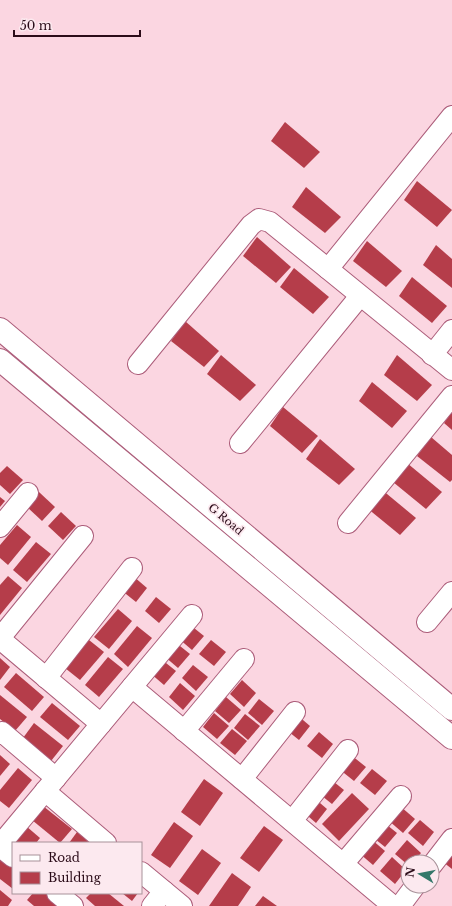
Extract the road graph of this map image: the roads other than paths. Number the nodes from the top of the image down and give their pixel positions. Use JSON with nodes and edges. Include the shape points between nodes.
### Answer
{"nodes":[{"id":1,"x":452,"y":116,"type":"edge"},
{"id":2,"x":328,"y":269,"type":"junction"},
{"id":3,"x":360,"y":296,"type":"junction"},
{"id":4,"x":0,"y":329,"type":"edge"},
{"id":5,"x":452,"y":330,"type":"edge"},
{"id":6,"x":432,"y":354,"type":"junction"},
{"id":7,"x":0,"y":360,"type":"edge"},
{"id":8,"x":138,"y":364,"type":"dead end"},
{"id":9,"x":452,"y":370,"type":"edge"},
{"id":10,"x":452,"y":396,"type":"edge"},
{"id":11,"x":240,"y":443,"type":"dead end"},
{"id":12,"x":28,"y":493,"type":"dead end"},
{"id":13,"x":348,"y":523,"type":"dead end"},
{"id":14,"x":0,"y":527,"type":"edge"},
{"id":15,"x":83,"y":536,"type":"dead end"},
{"id":16,"x":132,"y":568,"type":"dead end"},
{"id":17,"x":452,"y":592,"type":"edge"},
{"id":18,"x":192,"y":615,"type":"dead end"},
{"id":19,"x":427,"y":622,"type":"dead end"},
{"id":20,"x":0,"y":638,"type":"edge"},
{"id":21,"x":244,"y":659,"type":"dead end"},
{"id":22,"x":46,"y":678,"type":"junction"},
{"id":23,"x":132,"y":687,"type":"junction"},
{"id":24,"x":452,"y":709,"type":"edge"},
{"id":25,"x":295,"y":712,"type":"dead end"},
{"id":26,"x":101,"y":724,"type":"junction"},
{"id":27,"x":184,"y":731,"type":"junction"},
{"id":28,"x":1,"y":732,"type":"edge"},
{"id":29,"x":452,"y":738,"type":"edge"},
{"id":30,"x":348,"y":750,"type":"dead end"},
{"id":31,"x":242,"y":779,"type":"junction"},
{"id":32,"x":50,"y":784,"type":"junction"},
{"id":33,"x":401,"y":796,"type":"dead end"},
{"id":34,"x":292,"y":821,"type":"junction"},
{"id":35,"x":452,"y":839,"type":"edge"},
{"id":36,"x":105,"y":842,"type":"edge"},
{"id":37,"x":0,"y":846,"type":"edge"},
{"id":38,"x":440,"y":855,"type":"edge"},
{"id":39,"x":12,"y":856,"type":"edge"},
{"id":40,"x":343,"y":864,"type":"junction"},
{"id":41,"x":142,"y":874,"type":"edge"},
{"id":42,"x":58,"y":894,"type":"edge"},
{"id":43,"x":409,"y":894,"type":"edge"},
{"id":44,"x":158,"y":899,"type":"edge"},
{"id":45,"x":73,"y":906,"type":"edge"},
{"id":46,"x":182,"y":906,"type":"edge"},
{"id":47,"x":393,"y":906,"type":"edge"},
{"id":48,"x":400,"y":906,"type":"edge"}],
"edges":[{"from":1,"to":2,"type":"street"},
{"from":2,"to":3,"type":"street"},
{"from":2,"to":8,"type":"street","via":[[270,222],[259,219],[251,225]]},
{"from":3,"to":6,"type":"street"},
{"from":3,"to":11,"type":"street"},
{"from":4,"to":24,"type":"street","name":"G Road"},
{"from":5,"to":6,"type":"street"},
{"from":6,"to":9,"type":"street"},
{"from":7,"to":29,"type":"street","name":"G Road"},
{"from":10,"to":13,"type":"street"},
{"from":12,"to":14,"type":"street"},
{"from":15,"to":20,"type":"street"},
{"from":16,"to":22,"type":"street"},
{"from":17,"to":19,"type":"street"},
{"from":18,"to":23,"type":"street"},
{"from":20,"to":22,"type":"street"},
{"from":21,"to":27,"type":"street"},
{"from":22,"to":26,"type":"street"},
{"from":23,"to":26,"type":"street"},
{"from":23,"to":27,"type":"street"},
{"from":25,"to":31,"type":"street"},
{"from":26,"to":32,"type":"street"},
{"from":27,"to":31,"type":"street"},
{"from":28,"to":32,"type":"street"},
{"from":30,"to":34,"type":"street"},
{"from":31,"to":34,"type":"street"},
{"from":32,"to":36,"type":"street"},
{"from":32,"to":37,"type":"street"},
{"from":33,"to":40,"type":"street"},
{"from":34,"to":40,"type":"street"},
{"from":35,"to":38,"type":"street"},
{"from":37,"to":39,"type":"street"},
{"from":40,"to":47,"type":"street"},
{"from":41,"to":44,"type":"street"},
{"from":42,"to":45,"type":"street"},
{"from":43,"to":48,"type":"street"},
{"from":44,"to":46,"type":"street"}]}
